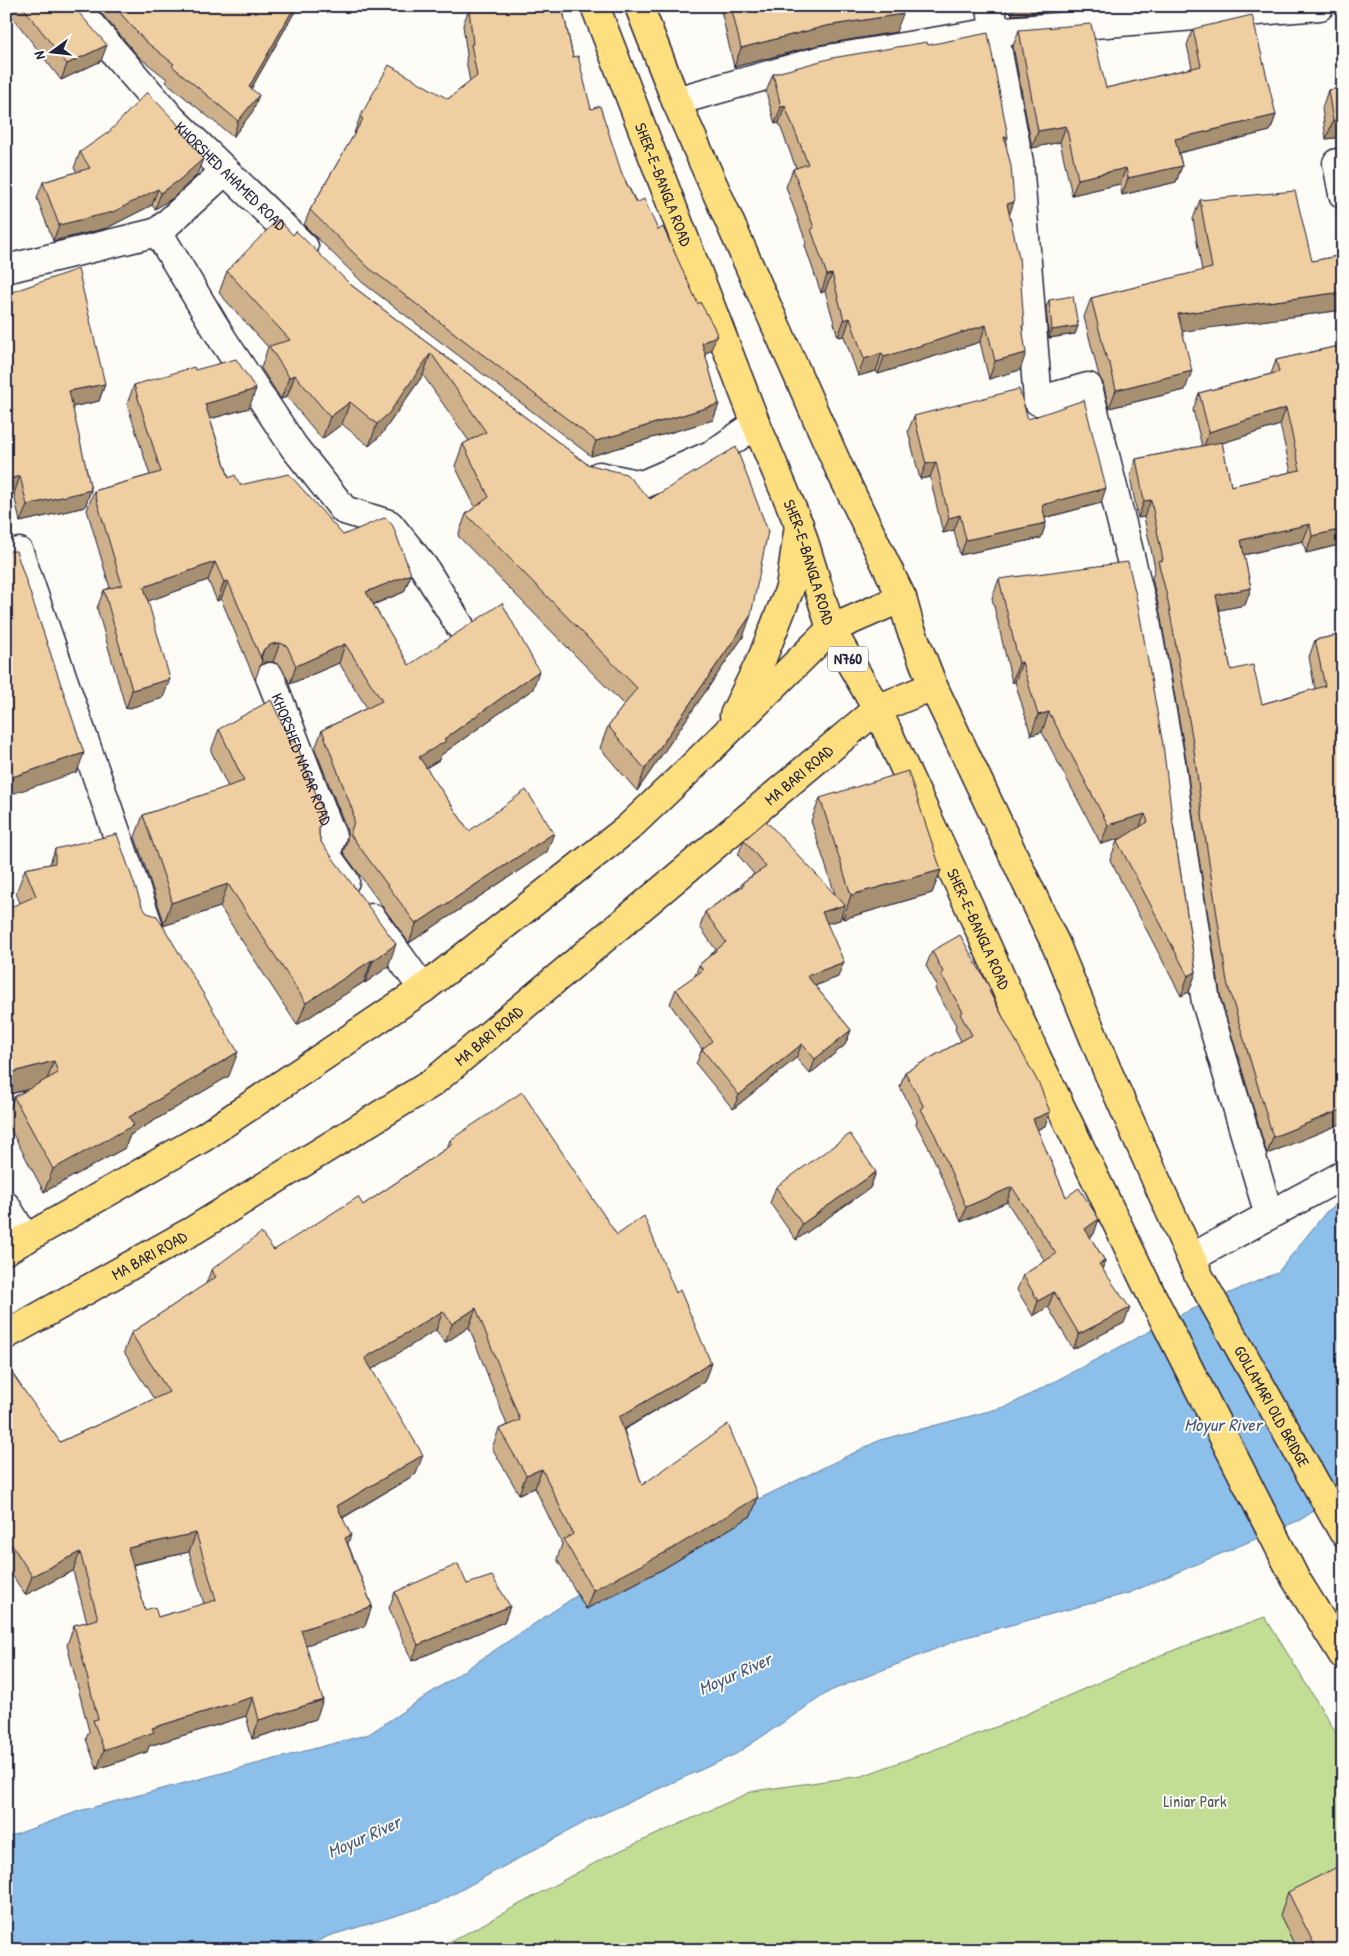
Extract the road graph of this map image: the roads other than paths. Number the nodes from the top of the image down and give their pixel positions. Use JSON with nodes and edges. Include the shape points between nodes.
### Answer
{"nodes":[{"id":1,"x":74,"y":6,"type":"edge"},
{"id":2,"x":595,"y":6,"type":"edge"},
{"id":3,"x":639,"y":6,"type":"edge"},
{"id":4,"x":1320,"y":6,"type":"edge"},
{"id":5,"x":993,"y":19,"type":"edge"},
{"id":6,"x":676,"y":101,"type":"junction"},
{"id":7,"x":1343,"y":162,"type":"edge"},
{"id":8,"x":225,"y":171,"type":"junction"},
{"id":9,"x":1343,"y":194,"type":"edge"},
{"id":10,"x":158,"y":232,"type":"junction"},
{"id":11,"x":324,"y":267,"type":"edge"},
{"id":12,"x":6,"y":270,"type":"edge"},
{"id":13,"x":756,"y":424,"type":"junction"},
{"id":14,"x":580,"y":468,"type":"edge"},
{"id":15,"x":799,"y":525,"type":"junction"},
{"id":16,"x":6,"y":555,"type":"edge"},
{"id":17,"x":902,"y":598,"type":"junction"},
{"id":18,"x":460,"y":626,"type":"dead end"},
{"id":19,"x":831,"y":629,"type":"junction"},
{"id":20,"x":270,"y":677,"type":"dead end"},
{"id":21,"x":933,"y":686,"type":"junction"},
{"id":22,"x":877,"y":709,"type":"junction"},
{"id":23,"x":723,"y":736,"type":"junction"},
{"id":24,"x":148,"y":924,"type":"edge"},
{"id":25,"x":423,"y":989,"type":"junction"},
{"id":26,"x":1343,"y":1175,"type":"edge"},
{"id":27,"x":6,"y":1206,"type":"edge"},
{"id":28,"x":1269,"y":1215,"type":"junction"},
{"id":29,"x":16,"y":1244,"type":"edge"},
{"id":30,"x":1195,"y":1268,"type":"junction"},
{"id":31,"x":6,"y":1334,"type":"edge"},
{"id":32,"x":1343,"y":1532,"type":"edge"},
{"id":33,"x":1343,"y":1655,"type":"edge"}],
"edges":[{"from":1,"to":8,"type":"street","name":"KHORSHED AHAMED ROAD","via":[[171,118]]},
{"from":2,"to":13,"type":"main road","name":"SHER-E-BANGLA ROAD","number":"N760"},
{"from":3,"to":6,"type":"main road"},
{"from":4,"to":5,"type":"street"},
{"from":5,"to":6,"type":"street","via":[[822,60]]},
{"from":5,"to":28,"type":"street","via":[[1019,162],[1038,401],[1088,387],[1145,616],[1171,762],[1206,1002]]},
{"from":6,"to":17,"type":"main road","via":[[839,468]]},
{"from":7,"to":9,"type":"street","via":[[1337,162]]},
{"from":8,"to":10,"type":"street"},
{"from":8,"to":11,"type":"street","name":"KHORSHED AHAMED ROAD"},
{"from":10,"to":12,"type":"street"},
{"from":10,"to":18,"type":"street","via":[[223,340],[294,447],[344,510],[389,524],[423,566]]},
{"from":13,"to":14,"type":"street","via":[[713,454],[642,485],[588,474]]},
{"from":13,"to":15,"type":"main road","name":"SHER-E-BANGLA ROAD","number":"N760"},
{"from":15,"to":19,"type":"main road","name":"SHER-E-BANGLA ROAD","number":"N760"},
{"from":15,"to":23,"type":"main road","via":[[790,588],[763,656]]},
{"from":16,"to":24,"type":"street","via":[[19,552]]},
{"from":17,"to":19,"type":"main road"},
{"from":17,"to":21,"type":"main road"},
{"from":19,"to":22,"type":"main road","name":"SHER-E-BANGLA ROAD","number":"N760"},
{"from":19,"to":23,"type":"main road"},
{"from":20,"to":25,"type":"street","name":"KHORSHED NAGAR ROAD","via":[[332,836],[326,855]]},
{"from":21,"to":22,"type":"main road","name":"MA BARI ROAD"},
{"from":21,"to":30,"type":"main road","via":[[1056,945],[1107,1070]]},
{"from":22,"to":31,"type":"main road","name":"MA BARI ROAD","via":[[432,1083],[194,1230]]},
{"from":22,"to":33,"type":"main road","name":"SHER-E-BANGLA ROAD","number":"N760","via":[[1037,1058],[1150,1292],[1295,1578]]},
{"from":23,"to":25,"type":"main road","via":[[628,828]]},
{"from":25,"to":29,"type":"main road","via":[[204,1136]]},
{"from":26,"to":28,"type":"street"},
{"from":27,"to":29,"type":"street"},
{"from":28,"to":30,"type":"street"},
{"from":30,"to":32,"type":"main road","name":"GOLLAMARI OLD BRIDGE"}]}
